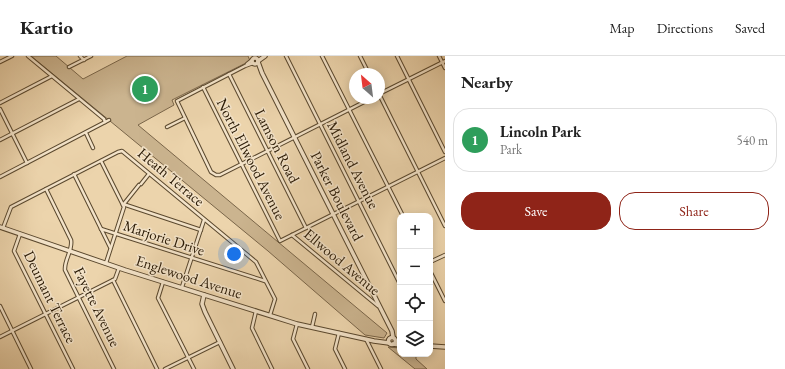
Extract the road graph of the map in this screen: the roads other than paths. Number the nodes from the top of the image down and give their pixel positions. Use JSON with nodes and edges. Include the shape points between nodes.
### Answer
{"nodes":[{"id":1,"x":12,"y":56,"type":"edge"},
{"id":2,"x":28,"y":56,"type":"edge"},
{"id":3,"x":80,"y":56,"type":"edge"},
{"id":4,"x":91,"y":56,"type":"edge"},
{"id":5,"x":264,"y":56,"type":"edge"},
{"id":6,"x":286,"y":56,"type":"edge"},
{"id":7,"x":322,"y":56,"type":"edge"},
{"id":8,"x":360,"y":56,"type":"edge"},
{"id":9,"x":397,"y":56,"type":"edge"},
{"id":10,"x":439,"y":56,"type":"edge"},
{"id":11,"x":84,"y":60,"type":"junction"},
{"id":12,"x":255,"y":60,"type":"edge"},
{"id":13,"x":0,"y":62,"type":"edge"},
{"id":14,"x":444,"y":62,"type":"edge"},
{"id":15,"x":70,"y":67,"type":"dead end"},
{"id":16,"x":366,"y":68,"type":"edge"},
{"id":17,"x":445,"y":68,"type":"edge"},
{"id":18,"x":229,"y":74,"type":"junction"},
{"id":19,"x":52,"y":76,"type":"junction"},
{"id":20,"x":409,"y":80,"type":"junction"},
{"id":21,"x":203,"y":87,"type":"junction"},
{"id":22,"x":385,"y":91,"type":"edge"},
{"id":23,"x":79,"y":99,"type":"junction"},
{"id":24,"x":0,"y":103,"type":"edge"},
{"id":25,"x":359,"y":104,"type":"edge"},
{"id":26,"x":384,"y":104,"type":"edge"},
{"id":27,"x":0,"y":109,"type":"edge"},
{"id":28,"x":349,"y":109,"type":"junction"},
{"id":29,"x":185,"y":118,"type":"junction"},
{"id":30,"x":109,"y":120,"type":"dead end"},
{"id":31,"x":105,"y":122,"type":"junction"},
{"id":32,"x":320,"y":124,"type":"junction"},
{"id":33,"x":167,"y":127,"type":"dead end"},
{"id":34,"x":86,"y":133,"type":"junction"},
{"id":35,"x":12,"y":134,"type":"junction"},
{"id":36,"x":294,"y":137,"type":"junction"},
{"id":37,"x":0,"y":140,"type":"edge"},
{"id":38,"x":93,"y":148,"type":"dead end"},
{"id":39,"x":267,"y":151,"type":"junction"},
{"id":40,"x":445,"y":152,"type":"edge"},
{"id":41,"x":445,"y":158,"type":"edge"},
{"id":42,"x":101,"y":161,"type":"junction"},
{"id":43,"x":27,"y":163,"type":"junction"},
{"id":44,"x":241,"y":164,"type":"junction"},
{"id":45,"x":418,"y":172,"type":"junction"},
{"id":46,"x":74,"y":174,"type":"junction"},
{"id":47,"x":149,"y":174,"type":"junction"},
{"id":48,"x":0,"y":177,"type":"edge"},
{"id":49,"x":388,"y":187,"type":"junction"},
{"id":50,"x":46,"y":189,"type":"junction"},
{"id":51,"x":358,"y":201,"type":"junction"},
{"id":52,"x":123,"y":204,"type":"junction"},
{"id":53,"x":401,"y":213,"type":"edge"},
{"id":54,"x":332,"y":214,"type":"junction"},
{"id":55,"x":204,"y":220,"type":"junction"},
{"id":56,"x":445,"y":226,"type":"edge"},
{"id":57,"x":2,"y":227,"type":"edge"},
{"id":58,"x":306,"y":228,"type":"junction"},
{"id":59,"x":101,"y":229,"type":"junction"},
{"id":60,"x":201,"y":230,"type":"junction"},
{"id":61,"x":115,"y":233,"type":"junction"},
{"id":62,"x":20,"y":234,"type":"junction"},
{"id":63,"x":292,"y":235,"type":"junction"},
{"id":64,"x":111,"y":248,"type":"junction"},
{"id":65,"x":70,"y":251,"type":"junction"},
{"id":66,"x":445,"y":255,"type":"edge"},
{"id":67,"x":191,"y":258,"type":"junction"},
{"id":68,"x":433,"y":261,"type":"edge"},
{"id":69,"x":106,"y":263,"type":"junction"},
{"id":70,"x":119,"y":267,"type":"junction"},
{"id":71,"x":397,"y":274,"type":"edge"},
{"id":72,"x":433,"y":277,"type":"edge"},
{"id":73,"x":113,"y":280,"type":"junction"},
{"id":74,"x":266,"y":281,"type":"junction"},
{"id":75,"x":163,"y":282,"type":"junction"},
{"id":76,"x":182,"y":287,"type":"junction"},
{"id":77,"x":204,"y":295,"type":"junction"},
{"id":78,"x":79,"y":298,"type":"junction"},
{"id":79,"x":445,"y":301,"type":"edge"},
{"id":80,"x":0,"y":306,"type":"edge"},
{"id":81,"x":378,"y":306,"type":"junction"},
{"id":82,"x":256,"y":311,"type":"junction"},
{"id":83,"x":46,"y":314,"type":"junction"},
{"id":84,"x":315,"y":314,"type":"dead end"},
{"id":85,"x":270,"y":315,"type":"junction"},
{"id":86,"x":297,"y":324,"type":"junction"},
{"id":87,"x":312,"y":327,"type":"junction"},
{"id":88,"x":12,"y":331,"type":"junction"},
{"id":89,"x":339,"y":333,"type":"junction"},
{"id":90,"x":0,"y":337,"type":"edge"},
{"id":91,"x":366,"y":338,"type":"junction"},
{"id":92,"x":391,"y":340,"type":"junction"},
{"id":93,"x":220,"y":342,"type":"junction"},
{"id":94,"x":397,"y":343,"type":"edge"},
{"id":95,"x":433,"y":345,"type":"edge"},
{"id":96,"x":445,"y":347,"type":"edge"},
{"id":97,"x":188,"y":357,"type":"junction"},
{"id":98,"x":31,"y":369,"type":"edge"},
{"id":99,"x":73,"y":369,"type":"edge"},
{"id":100,"x":114,"y":369,"type":"edge"},
{"id":101,"x":157,"y":369,"type":"edge"},
{"id":102,"x":165,"y":369,"type":"edge"},
{"id":103,"x":194,"y":369,"type":"edge"},
{"id":104,"x":233,"y":369,"type":"edge"},
{"id":105,"x":272,"y":369,"type":"edge"},
{"id":106,"x":308,"y":369,"type":"edge"},
{"id":107,"x":345,"y":369,"type":"edge"},
{"id":108,"x":381,"y":369,"type":"edge"}],
"edges":[{"from":1,"to":13,"type":"street"},
{"from":2,"to":19,"type":"street"},
{"from":3,"to":11,"type":"street"},
{"from":4,"to":11,"type":"street"},
{"from":5,"to":12,"type":"street"},
{"from":6,"to":32,"type":"street","name":"Midland Avenue"},
{"from":7,"to":28,"type":"street"},
{"from":8,"to":16,"type":"street"},
{"from":9,"to":20,"type":"street"},
{"from":10,"to":14,"type":"street"},
{"from":11,"to":15,"type":"street"},
{"from":12,"to":18,"type":"street"},
{"from":12,"to":36,"type":"street","name":"Parker Boulevard"},
{"from":14,"to":17,"type":"street"},
{"from":14,"to":20,"type":"street"},
{"from":18,"to":21,"type":"street"},
{"from":18,"to":39,"type":"street","name":"Lamson Road"},
{"from":19,"to":23,"type":"street"},
{"from":19,"to":24,"type":"street"},
{"from":20,"to":22,"type":"street"},
{"from":20,"to":40,"type":"street"},
{"from":21,"to":29,"type":"street","via":[[178,100],[177,104]]},
{"from":21,"to":44,"type":"street","name":"North Ellwood Avenue"},
{"from":23,"to":31,"type":"street"},
{"from":23,"to":35,"type":"street"},
{"from":25,"to":28,"type":"street"},
{"from":26,"to":45,"type":"street"},
{"from":27,"to":35,"type":"street"},
{"from":28,"to":32,"type":"street"},
{"from":28,"to":49,"type":"street"},
{"from":29,"to":33,"type":"street"},
{"from":29,"to":44,"type":"street","via":[[214,174],[220,175]]},
{"from":30,"to":31,"type":"street"},
{"from":31,"to":34,"type":"street"},
{"from":32,"to":36,"type":"street"},
{"from":32,"to":51,"type":"street","name":"Midland Avenue"},
{"from":34,"to":38,"type":"street"},
{"from":34,"to":43,"type":"street"},
{"from":35,"to":37,"type":"street"},
{"from":35,"to":43,"type":"street"},
{"from":36,"to":39,"type":"street"},
{"from":36,"to":54,"type":"street","name":"Parker Boulevard"},
{"from":39,"to":44,"type":"street"},
{"from":39,"to":58,"type":"street","name":"Lamson Road"},
{"from":41,"to":45,"type":"street"},
{"from":42,"to":46,"type":"street","name":"Heath Terrace"},
{"from":42,"to":47,"type":"street","name":"Heath Terrace","via":[[122,151]]},
{"from":42,"to":52,"type":"street"},
{"from":43,"to":48,"type":"street"},
{"from":44,"to":63,"type":"street","name":"North Ellwood Avenue","via":[[280,241]]},
{"from":45,"to":49,"type":"street"},
{"from":45,"to":56,"type":"street"},
{"from":46,"to":50,"type":"street","name":"Heath Terrace"},
{"from":46,"to":59,"type":"street","name":"Marjorie Drive"},
{"from":47,"to":52,"type":"street"},
{"from":47,"to":55,"type":"street","name":"Heath Terrace"},
{"from":49,"to":51,"type":"street"},
{"from":49,"to":53,"type":"street"},
{"from":50,"to":57,"type":"street","name":"Heath Terrace","via":[[10,207]]},
{"from":50,"to":65,"type":"street","name":"Fayette Avenue","via":[[71,240]]},
{"from":51,"to":54,"type":"street"},
{"from":51,"to":71,"type":"street","name":"Midland Avenue"},
{"from":52,"to":60,"type":"street"},
{"from":52,"to":61,"type":"street"},
{"from":54,"to":58,"type":"street"},
{"from":54,"to":81,"type":"street","name":"Parker Boulevard"},
{"from":55,"to":60,"type":"street"},
{"from":55,"to":74,"type":"street","name":"Heath Terrace","via":[[256,262]]},
{"from":57,"to":62,"type":"street","name":"Englewood Avenue"},
{"from":58,"to":63,"type":"street"},
{"from":59,"to":61,"type":"street","name":"Marjorie Drive"},
{"from":59,"to":64,"type":"street","name":"Marjorie Drive"},
{"from":60,"to":67,"type":"street"},
{"from":61,"to":64,"type":"street"},
{"from":61,"to":67,"type":"street","name":"Marjorie Drive"},
{"from":62,"to":65,"type":"street","name":"Englewood Avenue"},
{"from":62,"to":83,"type":"street","name":"Deumant Terrace","via":[[14,250]]},
{"from":63,"to":81,"type":"street","name":"Ellwood Avenue"},
{"from":64,"to":69,"type":"street"},
{"from":65,"to":69,"type":"street","name":"Englewood Avenue"},
{"from":65,"to":78,"type":"street","name":"Fayette Avenue","via":[[65,268]]},
{"from":66,"to":68,"type":"street"},
{"from":67,"to":74,"type":"street","name":"Marjorie Drive"},
{"from":67,"to":76,"type":"street"},
{"from":69,"to":70,"type":"street","name":"Englewood Avenue"},
{"from":70,"to":73,"type":"street"},
{"from":70,"to":75,"type":"street","name":"Englewood Avenue"},
{"from":72,"to":79,"type":"street"},
{"from":73,"to":78,"type":"street"},
{"from":73,"to":101,"type":"street"},
{"from":74,"to":85,"type":"street","name":"Heath Terrace","via":[[275,301]]},
{"from":75,"to":76,"type":"street","name":"Englewood Avenue"},
{"from":75,"to":97,"type":"street","via":[[158,298]]},
{"from":76,"to":77,"type":"street","name":"Englewood Avenue"},
{"from":77,"to":82,"type":"street","name":"Englewood Avenue"},
{"from":77,"to":93,"type":"street","via":[[203,308]]},
{"from":78,"to":83,"type":"street"},
{"from":78,"to":100,"type":"street","name":"Fayette Avenue"},
{"from":80,"to":88,"type":"street"},
{"from":81,"to":92,"type":"street","name":"Parker Boulevard","via":[[390,330]]},
{"from":82,"to":85,"type":"street","name":"Englewood Avenue"},
{"from":82,"to":105,"type":"street","via":[[252,328]]},
{"from":83,"to":88,"type":"street"},
{"from":83,"to":99,"type":"street","name":"Deumant Terrace"},
{"from":84,"to":87,"type":"street"},
{"from":85,"to":86,"type":"street","name":"Englewood Avenue"},
{"from":86,"to":87,"type":"street","name":"Englewood Avenue"},
{"from":86,"to":106,"type":"street","via":[[293,339]]},
{"from":87,"to":89,"type":"street","name":"Englewood Avenue"},
{"from":88,"to":90,"type":"street"},
{"from":88,"to":98,"type":"street"},
{"from":89,"to":91,"type":"street","name":"Englewood Avenue"},
{"from":89,"to":107,"type":"street","via":[[335,349]]},
{"from":91,"to":92,"type":"street","name":"Englewood Avenue","via":[[376,342]]},
{"from":91,"to":108,"type":"street"},
{"from":92,"to":94,"type":"street","name":"Englewood Avenue"},
{"from":93,"to":97,"type":"street"},
{"from":93,"to":104,"type":"street"},
{"from":95,"to":96,"type":"street"},
{"from":97,"to":102,"type":"street"},
{"from":97,"to":103,"type":"street"}]}
